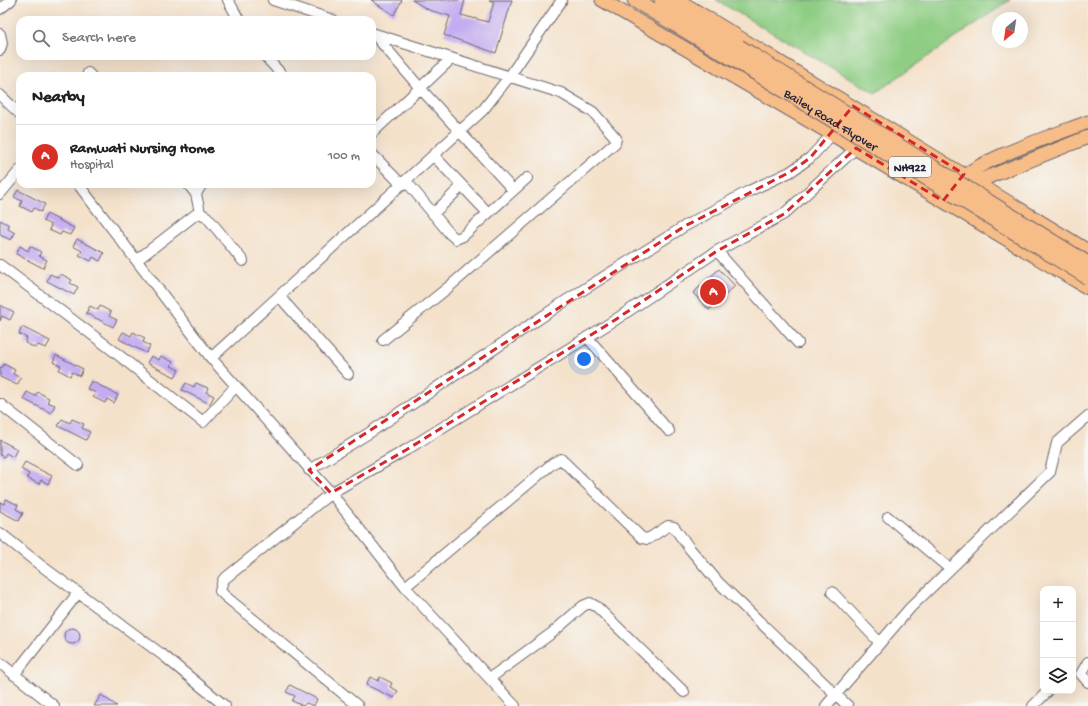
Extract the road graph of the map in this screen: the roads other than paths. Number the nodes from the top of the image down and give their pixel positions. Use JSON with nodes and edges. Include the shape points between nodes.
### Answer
{"nodes":[{"id":1,"x":11,"y":0,"type":"edge"},
{"id":2,"x":228,"y":0,"type":"edge"},
{"id":3,"x":273,"y":0,"type":"edge"},
{"id":4,"x":562,"y":0,"type":"edge"},
{"id":5,"x":602,"y":0,"type":"edge"},
{"id":6,"x":635,"y":0,"type":"edge"},
{"id":7,"x":662,"y":0,"type":"edge"},
{"id":8,"x":678,"y":0,"type":"edge"},
{"id":9,"x":0,"y":10,"type":"edge"},
{"id":10,"x":236,"y":16,"type":"edge"},
{"id":11,"x":321,"y":16,"type":"edge"},
{"id":12,"x":0,"y":34,"type":"edge"},
{"id":13,"x":376,"y":34,"type":"edge"},
{"id":14,"x":376,"y":37,"type":"edge"},
{"id":15,"x":0,"y":50,"type":"edge"},
{"id":16,"x":735,"y":52,"type":"junction"},
{"id":17,"x":451,"y":59,"type":"junction"},
{"id":18,"x":269,"y":60,"type":"edge"},
{"id":19,"x":279,"y":72,"type":"edge"},
{"id":20,"x":509,"y":77,"type":"junction"},
{"id":21,"x":420,"y":88,"type":"junction"},
{"id":22,"x":0,"y":95,"type":"edge"},
{"id":23,"x":853,"y":106,"type":"junction"},
{"id":24,"x":16,"y":110,"type":"edge"},
{"id":25,"x":1088,"y":122,"type":"edge"},
{"id":26,"x":376,"y":129,"type":"edge"},
{"id":27,"x":460,"y":133,"type":"junction"},
{"id":28,"x":833,"y":135,"type":"junction"},
{"id":29,"x":1088,"y":137,"type":"edge"},
{"id":30,"x":913,"y":143,"type":"junction"},
{"id":31,"x":856,"y":148,"type":"junction"},
{"id":32,"x":434,"y":156,"type":"junction"},
{"id":33,"x":376,"y":158,"type":"edge"},
{"id":34,"x":896,"y":172,"type":"junction"},
{"id":35,"x":964,"y":174,"type":"junction"},
{"id":36,"x":16,"y":175,"type":"edge"},
{"id":37,"x":527,"y":178,"type":"dead end"},
{"id":38,"x":976,"y":182,"type":"junction"},
{"id":39,"x":404,"y":183,"type":"junction"},
{"id":40,"x":462,"y":186,"type":"junction"},
{"id":41,"x":81,"y":188,"type":"edge"},
{"id":42,"x":191,"y":188,"type":"edge"},
{"id":43,"x":200,"y":188,"type":"edge"},
{"id":44,"x":513,"y":190,"type":"junction"},
{"id":45,"x":0,"y":194,"type":"edge"},
{"id":46,"x":196,"y":194,"type":"junction"},
{"id":47,"x":943,"y":201,"type":"junction"},
{"id":48,"x":956,"y":208,"type":"junction"},
{"id":49,"x":200,"y":213,"type":"junction"},
{"id":50,"x":488,"y":213,"type":"junction"},
{"id":51,"x":433,"y":214,"type":"junction"},
{"id":52,"x":1034,"y":217,"type":"junction"},
{"id":53,"x":1014,"y":243,"type":"junction"},
{"id":54,"x":717,"y":251,"type":"junction"},
{"id":55,"x":1088,"y":251,"type":"edge"},
{"id":56,"x":137,"y":260,"type":"junction"},
{"id":57,"x":243,"y":261,"type":"dead end"},
{"id":58,"x":1088,"y":264,"type":"edge"},
{"id":59,"x":0,"y":265,"type":"edge"},
{"id":60,"x":1088,"y":277,"type":"edge"},
{"id":61,"x":1088,"y":288,"type":"edge"},
{"id":62,"x":279,"y":296,"type":"junction"},
{"id":63,"x":587,"y":337,"type":"junction"},
{"id":64,"x":383,"y":340,"type":"dead end"},
{"id":65,"x":798,"y":343,"type":"dead end"},
{"id":66,"x":212,"y":358,"type":"junction"},
{"id":67,"x":348,"y":374,"type":"dead end"},
{"id":68,"x":236,"y":386,"type":"junction"},
{"id":69,"x":0,"y":404,"type":"edge"},
{"id":70,"x":1088,"y":416,"type":"edge"},
{"id":71,"x":669,"y":431,"type":"dead end"},
{"id":72,"x":78,"y":465,"type":"dead end"},
{"id":73,"x":309,"y":470,"type":"junction"},
{"id":74,"x":331,"y":494,"type":"junction"},
{"id":75,"x":888,"y":517,"type":"dead end"},
{"id":76,"x":0,"y":533,"type":"edge"},
{"id":77,"x":950,"y":569,"type":"junction"},
{"id":78,"x":406,"y":587,"type":"junction"},
{"id":79,"x":832,"y":592,"type":"dead end"},
{"id":80,"x":78,"y":593,"type":"junction"},
{"id":81,"x":880,"y":643,"type":"junction"},
{"id":82,"x":1088,"y":662,"type":"edge"},
{"id":83,"x":0,"y":664,"type":"edge"},
{"id":84,"x":1077,"y":671,"type":"edge"},
{"id":85,"x":14,"y":675,"type":"junction"},
{"id":86,"x":490,"y":678,"type":"junction"},
{"id":87,"x":1088,"y":682,"type":"edge"},
{"id":88,"x":684,"y":692,"type":"dead end"},
{"id":89,"x":1045,"y":694,"type":"edge"},
{"id":90,"x":835,"y":695,"type":"junction"},
{"id":91,"x":54,"y":706,"type":"edge"},
{"id":92,"x":225,"y":706,"type":"edge"},
{"id":93,"x":358,"y":706,"type":"edge"},
{"id":94,"x":515,"y":706,"type":"edge"},
{"id":95,"x":826,"y":706,"type":"edge"},
{"id":96,"x":848,"y":706,"type":"edge"},
{"id":97,"x":1033,"y":706,"type":"edge"}],
"edges":[{"from":1,"to":9,"type":"street"},
{"from":2,"to":10,"type":"street"},
{"from":3,"to":11,"type":"street"},
{"from":4,"to":20,"type":"street"},
{"from":5,"to":28,"type":"main road"},
{"from":6,"to":16,"type":"highway","name":"Bailey Road Flyover","number":"NH922"},
{"from":7,"to":16,"type":"highway","name":"Bailey Road Flyover","number":"NH922"},
{"from":8,"to":23,"type":"main road"},
{"from":12,"to":15,"type":"street"},
{"from":13,"to":17,"type":"street"},
{"from":14,"to":21,"type":"street"},
{"from":16,"to":58,"type":"highway","name":"Bailey Road Flyover","number":"NH922","bridge":true},
{"from":16,"to":60,"type":"highway","name":"Bailey Road Flyover","number":"NH922","bridge":true},
{"from":17,"to":20,"type":"street"},
{"from":17,"to":21,"type":"street"},
{"from":18,"to":19,"type":"street"},
{"from":20,"to":27,"type":"street","via":[[483,110]]},
{"from":20,"to":64,"type":"street","via":[[561,93],[577,102],[593,112],[616,138],[615,143],[450,286]]},
{"from":21,"to":26,"type":"street"},
{"from":21,"to":27,"type":"street"},
{"from":22,"to":24,"type":"street"},
{"from":23,"to":28,"type":"street"},
{"from":23,"to":30,"type":"main road"},
{"from":25,"to":35,"type":"main road","via":[[987,162]]},
{"from":27,"to":32,"type":"street"},
{"from":27,"to":44,"type":"street"},
{"from":28,"to":31,"type":"main road"},
{"from":28,"to":73,"type":"street","via":[[810,158],[790,172],[685,226],[561,304],[369,433]]},
{"from":29,"to":38,"type":"main road"},
{"from":30,"to":34,"type":"main road"},
{"from":30,"to":35,"type":"main road"},
{"from":31,"to":34,"type":"main road"},
{"from":31,"to":54,"type":"street","via":[[784,214]]},
{"from":32,"to":39,"type":"street"},
{"from":32,"to":40,"type":"street"},
{"from":33,"to":39,"type":"street"},
{"from":34,"to":47,"type":"main road"},
{"from":35,"to":38,"type":"main road"},
{"from":35,"to":47,"type":"main road"},
{"from":36,"to":45,"type":"street"},
{"from":37,"to":44,"type":"street"},
{"from":38,"to":48,"type":"main road"},
{"from":38,"to":52,"type":"main road"},
{"from":39,"to":51,"type":"street"},
{"from":39,"to":62,"type":"street"},
{"from":40,"to":50,"type":"street"},
{"from":40,"to":51,"type":"street"},
{"from":41,"to":56,"type":"street"},
{"from":42,"to":46,"type":"street"},
{"from":43,"to":46,"type":"street"},
{"from":44,"to":50,"type":"street"},
{"from":46,"to":49,"type":"street"},
{"from":47,"to":48,"type":"main road"},
{"from":48,"to":53,"type":"main road"},
{"from":49,"to":56,"type":"street"},
{"from":49,"to":57,"type":"street","via":[[207,217]]},
{"from":50,"to":51,"type":"street","via":[[463,236],[456,239]]},
{"from":52,"to":53,"type":"main road"},
{"from":52,"to":55,"type":"main road"},
{"from":53,"to":61,"type":"main road"},
{"from":54,"to":63,"type":"street"},
{"from":54,"to":65,"type":"street"},
{"from":56,"to":66,"type":"street"},
{"from":59,"to":68,"type":"street","via":[[111,348],[203,422]]},
{"from":62,"to":66,"type":"street"},
{"from":62,"to":67,"type":"street"},
{"from":63,"to":71,"type":"street"},
{"from":63,"to":74,"type":"street"},
{"from":66,"to":68,"type":"street"},
{"from":68,"to":73,"type":"street"},
{"from":69,"to":72,"type":"street"},
{"from":70,"to":77,"type":"street","via":[[1057,443],[1050,472]]},
{"from":73,"to":74,"type":"street"},
{"from":74,"to":78,"type":"street"},
{"from":74,"to":93,"type":"street","via":[[230,572],[223,580],[220,591]]},
{"from":75,"to":77,"type":"street"},
{"from":76,"to":80,"type":"street"},
{"from":77,"to":81,"type":"street","via":[[910,608]]},
{"from":78,"to":86,"type":"street"},
{"from":78,"to":90,"type":"street","via":[[553,463],[562,460],[642,538],[648,539],[668,526],[674,527],[718,582]]},
{"from":79,"to":81,"type":"street"},
{"from":80,"to":85,"type":"street"},
{"from":80,"to":92,"type":"street","via":[[164,656]]},
{"from":81,"to":90,"type":"street"},
{"from":82,"to":84,"type":"street"},
{"from":83,"to":85,"type":"street"},
{"from":84,"to":87,"type":"street"},
{"from":85,"to":91,"type":"street"},
{"from":86,"to":88,"type":"street","via":[[590,603]]},
{"from":86,"to":94,"type":"street"},
{"from":89,"to":97,"type":"street"},
{"from":90,"to":95,"type":"street"},
{"from":90,"to":96,"type":"street"}]}
